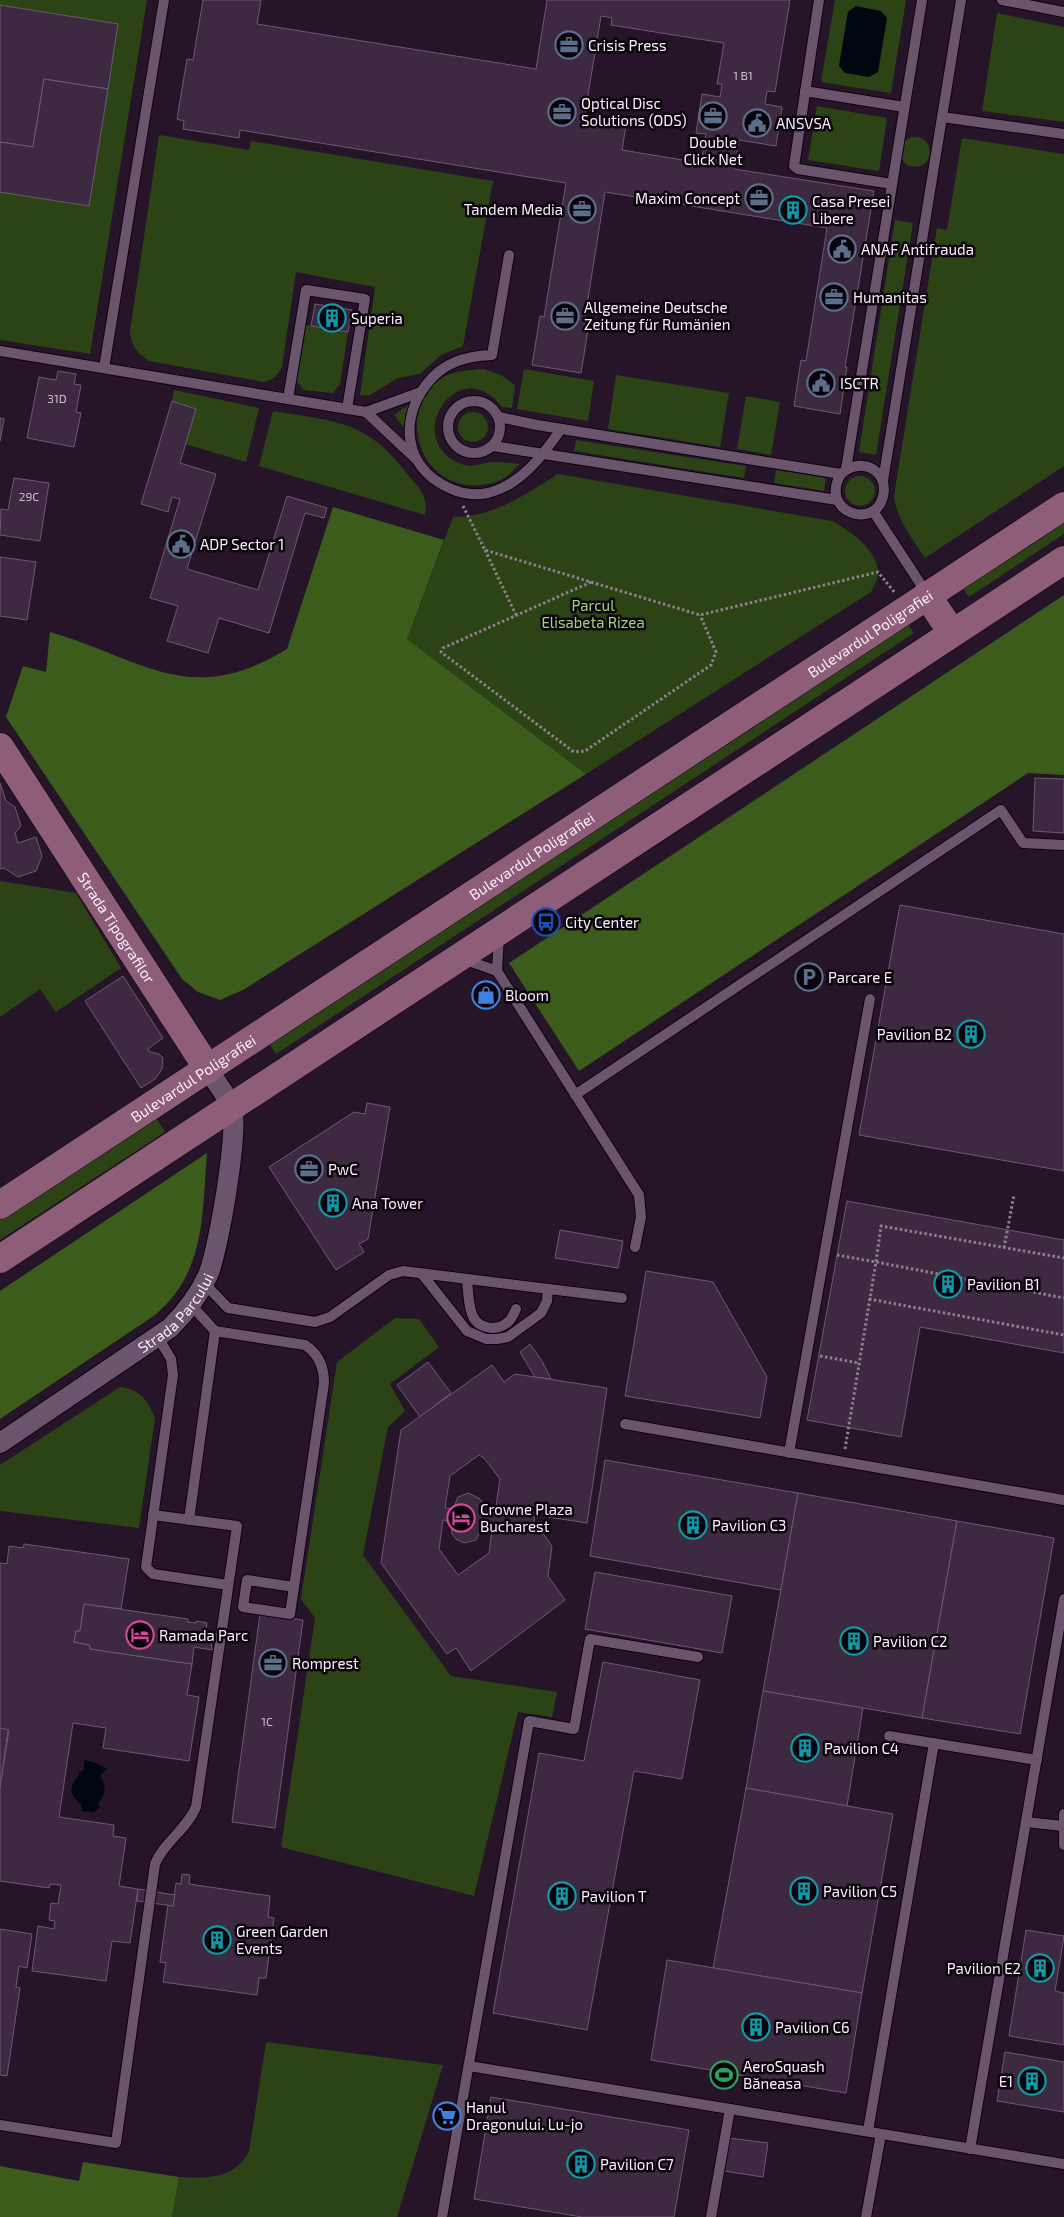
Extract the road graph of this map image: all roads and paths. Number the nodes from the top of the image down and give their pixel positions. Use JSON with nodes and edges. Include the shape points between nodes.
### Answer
{"nodes":[{"id":1,"x":164,"y":0,"type":"edge"},
{"id":2,"x":819,"y":0,"type":"edge"},
{"id":3,"x":922,"y":0,"type":"edge"},
{"id":4,"x":961,"y":0,"type":"edge"},
{"id":5,"x":1002,"y":0,"type":"edge"},
{"id":6,"x":1064,"y":12,"type":"edge"},
{"id":7,"x":804,"y":91,"type":"junction"},
{"id":8,"x":904,"y":107,"type":"junction"},
{"id":9,"x":942,"y":117,"type":"junction"},
{"id":10,"x":1064,"y":134,"type":"edge"},
{"id":11,"x":892,"y":184,"type":"junction"},
{"id":12,"x":509,"y":255,"type":"dead end"},
{"id":13,"x":0,"y":350,"type":"edge"},
{"id":14,"x":104,"y":368,"type":"junction"},
{"id":15,"x":421,"y":392,"type":"junction"},
{"id":16,"x":288,"y":399,"type":"junction"},
{"id":17,"x":347,"y":409,"type":"junction"},
{"id":18,"x":366,"y":412,"type":"junction"},
{"id":19,"x":499,"y":417,"type":"junction"},
{"id":20,"x":561,"y":429,"type":"junction"},
{"id":21,"x":493,"y":446,"type":"junction"},
{"id":22,"x":544,"y":454,"type":"junction"},
{"id":23,"x":416,"y":459,"type":"junction"},
{"id":24,"x":844,"y":472,"type":"junction"},
{"id":25,"x":883,"y":481,"type":"junction"},
{"id":26,"x":456,"y":492,"type":"junction"},
{"id":27,"x":837,"y":500,"type":"junction"},
{"id":28,"x":1064,"y":506,"type":"edge"},
{"id":29,"x":874,"y":511,"type":"junction"},
{"id":30,"x":485,"y":550,"type":"junction"},
{"id":31,"x":1064,"y":560,"type":"edge"},
{"id":32,"x":591,"y":582,"type":"junction"},
{"id":33,"x":927,"y":595,"type":"junction"},
{"id":34,"x":899,"y":600,"type":"dead end"},
{"id":35,"x":516,"y":615,"type":"junction"},
{"id":36,"x":700,"y":615,"type":"junction"},
{"id":37,"x":952,"y":633,"type":"junction"},
{"id":38,"x":0,"y":747,"type":"edge"},
{"id":39,"x":1064,"y":845,"type":"edge"},
{"id":40,"x":499,"y":932,"type":"junction"},
{"id":41,"x":458,"y":958,"type":"junction"},
{"id":42,"x":497,"y":971,"type":"junction"},
{"id":43,"x":870,"y":999,"type":"dead end"},
{"id":44,"x":208,"y":1069,"type":"junction"},
{"id":45,"x":575,"y":1095,"type":"junction"},
{"id":46,"x":232,"y":1108,"type":"junction"},
{"id":47,"x":1014,"y":1195,"type":"dead end"},
{"id":48,"x":2,"y":1200,"type":"edge"},
{"id":49,"x":635,"y":1247,"type":"dead end"},
{"id":50,"x":1004,"y":1248,"type":"junction"},
{"id":51,"x":824,"y":1253,"type":"junction"},
{"id":52,"x":0,"y":1258,"type":"edge"},
{"id":53,"x":1064,"y":1258,"type":"edge"},
{"id":54,"x":876,"y":1262,"type":"junction"},
{"id":55,"x":422,"y":1274,"type":"junction"},
{"id":56,"x":467,"y":1279,"type":"junction"},
{"id":57,"x":204,"y":1283,"type":"junction"},
{"id":58,"x":548,"y":1289,"type":"junction"},
{"id":59,"x":622,"y":1298,"type":"dead end"},
{"id":60,"x":1064,"y":1298,"type":"edge"},
{"id":61,"x":870,"y":1299,"type":"junction"},
{"id":62,"x":191,"y":1304,"type":"junction"},
{"id":63,"x":516,"y":1309,"type":"dead end"},
{"id":64,"x":215,"y":1331,"type":"junction"},
{"id":65,"x":1064,"y":1335,"type":"edge"},
{"id":66,"x":158,"y":1337,"type":"junction"},
{"id":67,"x":807,"y":1354,"type":"junction"},
{"id":68,"x":859,"y":1363,"type":"junction"},
{"id":69,"x":625,"y":1424,"type":"dead end"},
{"id":70,"x":0,"y":1443,"type":"edge"},
{"id":71,"x":789,"y":1453,"type":"junction"},
{"id":72,"x":842,"y":1462,"type":"junction"},
{"id":73,"x":1064,"y":1500,"type":"edge"},
{"id":74,"x":153,"y":1515,"type":"junction"},
{"id":75,"x":189,"y":1520,"type":"junction"},
{"id":76,"x":228,"y":1584,"type":"junction"},
{"id":77,"x":294,"y":1587,"type":"junction"},
{"id":78,"x":1064,"y":1599,"type":"edge"},
{"id":79,"x":698,"y":1657,"type":"dead end"},
{"id":80,"x":889,"y":1736,"type":"dead end"},
{"id":81,"x":934,"y":1743,"type":"junction"},
{"id":82,"x":1037,"y":1760,"type":"junction"},
{"id":83,"x":1064,"y":1814,"type":"edge"},
{"id":84,"x":1026,"y":1822,"type":"junction"},
{"id":85,"x":1063,"y":1826,"type":"junction"},
{"id":86,"x":1064,"y":1845,"type":"edge"},
{"id":87,"x":469,"y":2066,"type":"junction"},
{"id":88,"x":730,"y":2109,"type":"junction"},
{"id":89,"x":0,"y":2125,"type":"edge"},
{"id":90,"x":868,"y":2131,"type":"junction"},
{"id":91,"x":881,"y":2134,"type":"junction"},
{"id":92,"x":970,"y":2148,"type":"junction"},
{"id":93,"x":1064,"y":2164,"type":"edge"},
{"id":94,"x":442,"y":2217,"type":"edge"},
{"id":95,"x":711,"y":2217,"type":"edge"},
{"id":96,"x":866,"y":2217,"type":"edge"}],
"edges":[{"from":1,"to":14,"type":"lane"},
{"from":2,"to":7,"type":"lane"},
{"from":3,"to":8,"type":"lane"},
{"from":4,"to":9,"type":"lane"},
{"from":5,"to":6,"type":"lane"},
{"from":7,"to":8,"type":"lane"},
{"from":7,"to":11,"type":"lane","via":[[793,162],[796,168]]},
{"from":8,"to":11,"type":"lane"},
{"from":9,"to":10,"type":"lane"},
{"from":9,"to":25,"type":"lane"},
{"from":11,"to":24,"type":"lane"},
{"from":12,"to":15,"type":"lane","via":[[492,355],[458,359],[431,378]]},
{"from":13,"to":14,"type":"lane"},
{"from":14,"to":16,"type":"lane"},
{"from":15,"to":18,"type":"lane"},
{"from":15,"to":23,"type":"lane","via":[[413,406],[409,424]]},
{"from":16,"to":17,"type":"lane"},
{"from":16,"to":17,"type":"lane","via":[[306,290],[365,299]]},
{"from":17,"to":18,"type":"lane"},
{"from":18,"to":23,"type":"lane"},
{"from":19,"to":20,"type":"lane"},
{"from":19,"to":21,"type":"lane","via":[[500,432]]},
{"from":19,"to":21,"type":"lane","via":[[488,404],[472,401],[456,407],[448,422],[450,439],[462,451],[478,454]]},
{"from":20,"to":22,"type":"lane"},
{"from":20,"to":24,"type":"lane"},
{"from":21,"to":22,"type":"lane"},
{"from":22,"to":26,"type":"lane","via":[[517,479],[502,487],[488,493]]},
{"from":22,"to":27,"type":"lane"},
{"from":23,"to":26,"type":"lane","via":[[426,474]]},
{"from":24,"to":25,"type":"lane","via":[[853,466],[868,466]]},
{"from":24,"to":27,"type":"lane","via":[[835,486]]},
{"from":25,"to":29,"type":"lane","via":[[882,501]]},
{"from":26,"to":30,"type":"path"},
{"from":27,"to":29,"type":"lane","via":[[853,514]]},
{"from":28,"to":33,"type":"main road","name":"Bulevardul Poligrafiei"},
{"from":29,"to":33,"type":"lane"},
{"from":30,"to":32,"type":"path"},
{"from":30,"to":35,"type":"path"},
{"from":31,"to":37,"type":"main road"},
{"from":32,"to":35,"type":"path"},
{"from":32,"to":36,"type":"path"},
{"from":33,"to":37,"type":"main road"},
{"from":33,"to":44,"type":"main road","name":"Bulevardul Poligrafiei"},
{"from":34,"to":36,"type":"path","via":[[878,572]]},
{"from":35,"to":36,"type":"path","via":[[443,648],[442,654],[567,749],[580,753],[711,665],[716,652]]},
{"from":37,"to":40,"type":"main road"},
{"from":38,"to":44,"type":"main road","name":"Strada Tipografilor"},
{"from":39,"to":45,"type":"lane","via":[[1023,842],[1001,810]]},
{"from":40,"to":41,"type":"main road"},
{"from":40,"to":42,"type":"lane"},
{"from":41,"to":42,"type":"lane"},
{"from":41,"to":46,"type":"main road"},
{"from":42,"to":45,"type":"lane"},
{"from":43,"to":51,"type":"lane"},
{"from":44,"to":46,"type":"street","name":"Strada Tipografilor"},
{"from":44,"to":48,"type":"main road","name":"Bulevardul Poligrafiei"},
{"from":45,"to":49,"type":"lane","via":[[639,1195],[641,1216]]},
{"from":46,"to":52,"type":"main road"},
{"from":46,"to":57,"type":"street","name":"Strada Parcului","via":[[231,1153],[214,1254]]},
{"from":47,"to":50,"type":"path"},
{"from":50,"to":53,"type":"path"},
{"from":50,"to":54,"type":"path","via":[[881,1226]]},
{"from":51,"to":54,"type":"path"},
{"from":51,"to":67,"type":"lane"},
{"from":54,"to":60,"type":"path"},
{"from":54,"to":61,"type":"path"},
{"from":55,"to":56,"type":"lane"},
{"from":55,"to":57,"type":"lane","via":[[403,1271],[388,1275],[330,1317],[315,1322],[228,1308]]},
{"from":55,"to":58,"type":"lane","via":[[467,1331],[486,1339],[508,1337],[541,1313]]},
{"from":56,"to":58,"type":"lane"},
{"from":56,"to":63,"type":"lane","via":[[472,1314],[480,1324],[502,1327]]},
{"from":57,"to":62,"type":"street","name":"Strada Parcului"},
{"from":58,"to":59,"type":"lane"},
{"from":61,"to":65,"type":"path"},
{"from":61,"to":68,"type":"path"},
{"from":62,"to":64,"type":"lane"},
{"from":62,"to":66,"type":"street","name":"Strada Parcului"},
{"from":64,"to":75,"type":"lane"},
{"from":64,"to":77,"type":"lane","via":[[305,1345],[322,1365],[324,1383]]},
{"from":66,"to":70,"type":"street","name":"Strada Parcului"},
{"from":66,"to":74,"type":"lane","via":[[173,1368]]},
{"from":67,"to":68,"type":"path"},
{"from":67,"to":71,"type":"lane"},
{"from":68,"to":72,"type":"path"},
{"from":69,"to":71,"type":"lane"},
{"from":71,"to":72,"type":"lane"},
{"from":72,"to":73,"type":"lane"},
{"from":74,"to":75,"type":"lane"},
{"from":74,"to":76,"type":"lane","via":[[146,1562],[149,1572]]},
{"from":75,"to":76,"type":"lane","via":[[237,1526]]},
{"from":76,"to":89,"type":"lane","via":[[196,1806],[155,1864],[116,2143]]},
{"from":77,"to":77,"type":"lane","via":[[247,1580],[243,1607],[290,1614]]},
{"from":78,"to":82,"type":"lane"},
{"from":79,"to":87,"type":"lane","via":[[590,1639],[574,1729],[529,1721]]},
{"from":80,"to":81,"type":"lane"},
{"from":81,"to":82,"type":"lane"},
{"from":81,"to":90,"type":"lane"},
{"from":82,"to":84,"type":"lane"},
{"from":83,"to":85,"type":"lane"},
{"from":84,"to":85,"type":"lane"},
{"from":84,"to":92,"type":"lane"},
{"from":85,"to":86,"type":"lane"},
{"from":87,"to":88,"type":"lane"},
{"from":87,"to":94,"type":"lane"},
{"from":88,"to":90,"type":"lane"},
{"from":88,"to":95,"type":"lane"},
{"from":90,"to":91,"type":"lane"},
{"from":91,"to":92,"type":"lane"},
{"from":91,"to":96,"type":"lane"},
{"from":92,"to":93,"type":"lane"}]}
